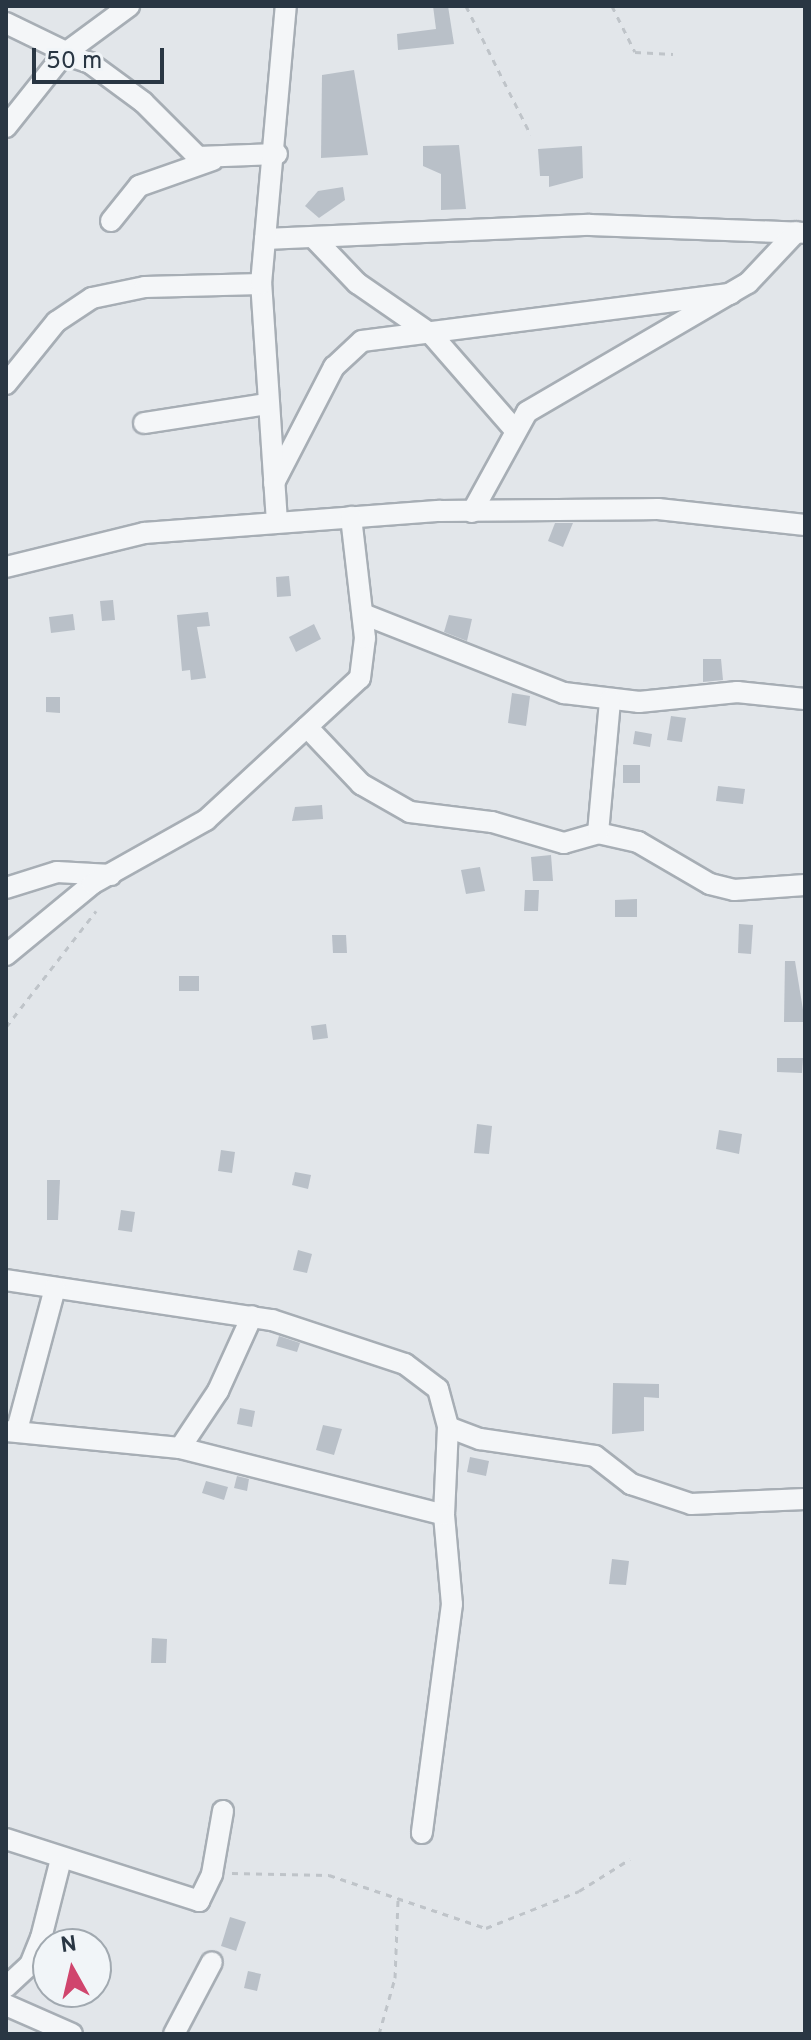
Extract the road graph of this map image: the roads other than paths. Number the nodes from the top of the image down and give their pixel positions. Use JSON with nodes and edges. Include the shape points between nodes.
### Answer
{"nodes":[{"id":1,"x":9,"y":6,"type":"edge"},
{"id":2,"x":129,"y":6,"type":"edge"},
{"id":3,"x":286,"y":6,"type":"edge"},
{"id":4,"x":6,"y":22,"type":"edge"},
{"id":5,"x":65,"y":53,"type":"junction"},
{"id":6,"x":6,"y":127,"type":"edge"},
{"id":7,"x":277,"y":154,"type":"junction"},
{"id":8,"x":216,"y":159,"type":"junction"},
{"id":9,"x":111,"y":221,"type":"dead end"},
{"id":10,"x":801,"y":233,"type":"edge"},
{"id":11,"x":313,"y":237,"type":"junction"},
{"id":12,"x":265,"y":239,"type":"junction"},
{"id":13,"x":261,"y":284,"type":"junction"},
{"id":14,"x":731,"y":294,"type":"junction"},
{"id":15,"x":432,"y":335,"type":"junction"},
{"id":16,"x":6,"y":384,"type":"edge"},
{"id":17,"x":267,"y":404,"type":"junction"},
{"id":18,"x":144,"y":423,"type":"dead end"},
{"id":19,"x":514,"y":429,"type":"junction"},
{"id":20,"x":274,"y":483,"type":"junction"},
{"id":21,"x":805,"y":508,"type":"edge"},
{"id":22,"x":472,"y":512,"type":"junction"},
{"id":23,"x":351,"y":517,"type":"junction"},
{"id":24,"x":779,"y":521,"type":"junction"},
{"id":25,"x":277,"y":522,"type":"junction"},
{"id":26,"x":805,"y":525,"type":"edge"},
{"id":27,"x":6,"y":567,"type":"edge"},
{"id":28,"x":363,"y":614,"type":"junction"},
{"id":29,"x":805,"y":699,"type":"edge"},
{"id":30,"x":610,"y":700,"type":"junction"},
{"id":31,"x":307,"y":727,"type":"junction"},
{"id":32,"x":598,"y":833,"type":"junction"},
{"id":33,"x":111,"y":875,"type":"junction"},
{"id":34,"x":805,"y":885,"type":"edge"},
{"id":35,"x":6,"y":888,"type":"edge"},
{"id":36,"x":6,"y":955,"type":"edge"},
{"id":37,"x":6,"y":1280,"type":"edge"},
{"id":38,"x":55,"y":1288,"type":"junction"},
{"id":39,"x":252,"y":1316,"type":"junction"},
{"id":40,"x":448,"y":1427,"type":"junction"},
{"id":41,"x":12,"y":1431,"type":"edge"},
{"id":42,"x":180,"y":1448,"type":"junction"},
{"id":43,"x":805,"y":1499,"type":"edge"},
{"id":44,"x":444,"y":1515,"type":"junction"},
{"id":45,"x":223,"y":1811,"type":"dead end"},
{"id":46,"x":422,"y":1833,"type":"dead end"},
{"id":47,"x":6,"y":1839,"type":"edge"},
{"id":48,"x":61,"y":1859,"type":"junction"},
{"id":49,"x":212,"y":1962,"type":"dead end"},
{"id":50,"x":6,"y":1987,"type":"edge"},
{"id":51,"x":6,"y":2005,"type":"edge"},
{"id":52,"x":72,"y":2034,"type":"edge"},
{"id":53,"x":174,"y":2034,"type":"edge"}],
"edges":[{"from":1,"to":4,"type":"street"},
{"from":2,"to":5,"type":"street"},
{"from":3,"to":7,"type":"street"},
{"from":4,"to":5,"type":"street"},
{"from":5,"to":6,"type":"street"},
{"from":5,"to":8,"type":"street","via":[[90,63],[143,102],[198,157]]},
{"from":7,"to":8,"type":"street"},
{"from":7,"to":12,"type":"street"},
{"from":8,"to":9,"type":"street","via":[[139,186]]},
{"from":10,"to":11,"type":"street","via":[[590,225]]},
{"from":10,"to":14,"type":"street"},
{"from":11,"to":12,"type":"street"},
{"from":11,"to":15,"type":"street","via":[[357,283]]},
{"from":12,"to":13,"type":"street"},
{"from":13,"to":16,"type":"street","via":[[145,287],[92,298],[56,322]]},
{"from":13,"to":17,"type":"street"},
{"from":14,"to":15,"type":"street"},
{"from":14,"to":19,"type":"street","via":[[545,397]]},
{"from":15,"to":19,"type":"street"},
{"from":15,"to":20,"type":"street","via":[[348,349]]},
{"from":17,"to":18,"type":"street"},
{"from":17,"to":20,"type":"street"},
{"from":19,"to":22,"type":"street"},
{"from":20,"to":25,"type":"street"},
{"from":21,"to":24,"type":"street"},
{"from":22,"to":23,"type":"street"},
{"from":22,"to":24,"type":"street","via":[[658,509]]},
{"from":23,"to":25,"type":"street"},
{"from":23,"to":28,"type":"street"},
{"from":24,"to":26,"type":"street"},
{"from":25,"to":27,"type":"street","via":[[144,533]]},
{"from":28,"to":30,"type":"street","via":[[529,681]]},
{"from":28,"to":31,"type":"street","via":[[360,678]]},
{"from":29,"to":30,"type":"street","via":[[737,692]]},
{"from":30,"to":32,"type":"street"},
{"from":31,"to":32,"type":"street","via":[[361,784],[410,812],[492,822],[564,843]]},
{"from":31,"to":33,"type":"street","via":[[191,831]]},
{"from":32,"to":34,"type":"street","via":[[638,842],[710,884]]},
{"from":33,"to":35,"type":"street","via":[[57,872]]},
{"from":33,"to":36,"type":"street","via":[[60,906]]},
{"from":37,"to":38,"type":"street"},
{"from":38,"to":39,"type":"street"},
{"from":38,"to":41,"type":"street"},
{"from":39,"to":40,"type":"street","via":[[425,1373],[438,1389]]},
{"from":39,"to":42,"type":"street","via":[[218,1391]]},
{"from":40,"to":43,"type":"street","via":[[480,1439],[595,1456],[631,1484],[691,1504]]},
{"from":40,"to":44,"type":"street"},
{"from":41,"to":42,"type":"street"},
{"from":42,"to":44,"type":"street"},
{"from":44,"to":46,"type":"street","via":[[451,1619]]},
{"from":45,"to":48,"type":"street","via":[[212,1874],[199,1901]]},
{"from":47,"to":48,"type":"street"},
{"from":48,"to":50,"type":"street","via":[[35,1952]]},
{"from":49,"to":53,"type":"street"},
{"from":51,"to":52,"type":"street"}]}
